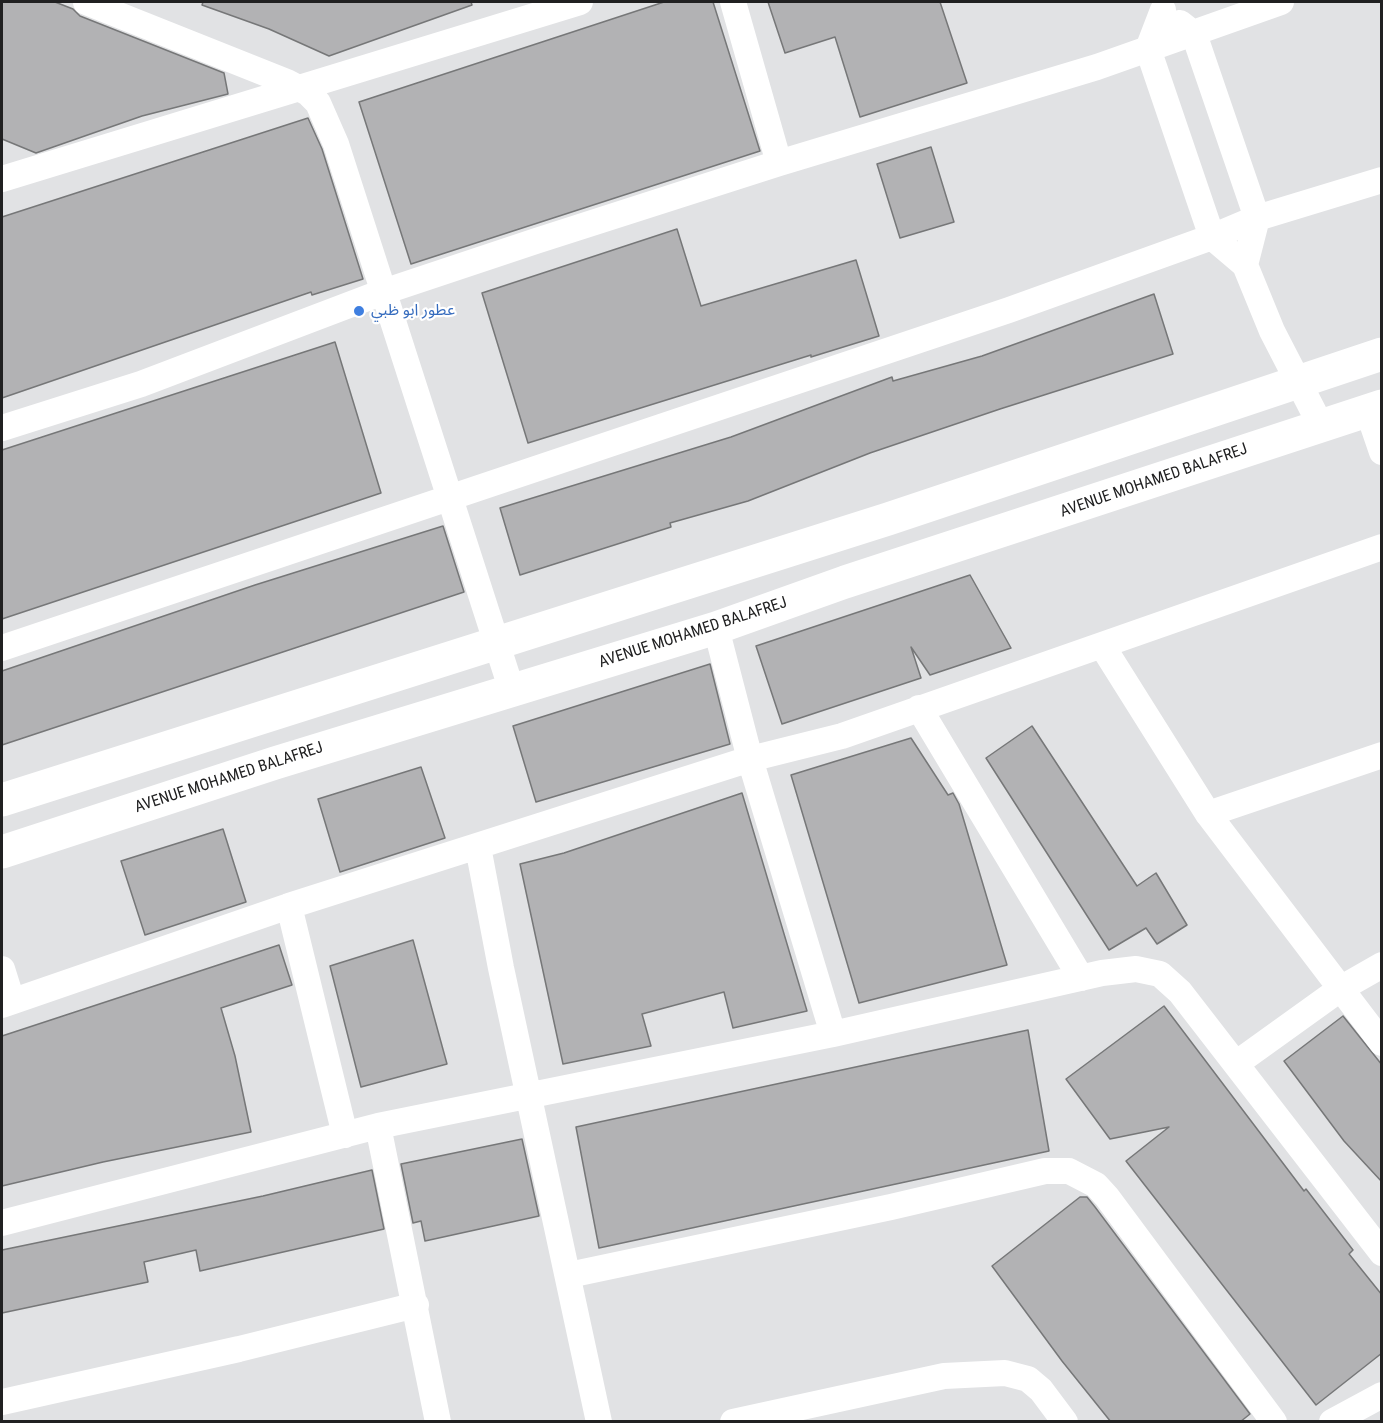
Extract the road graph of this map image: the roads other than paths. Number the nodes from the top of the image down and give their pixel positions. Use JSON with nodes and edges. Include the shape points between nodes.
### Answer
{"nodes":[{"id":1,"x":86,"y":2,"type":"edge"},
{"id":2,"x":580,"y":2,"type":"edge"},
{"id":3,"x":733,"y":2,"type":"edge"},
{"id":4,"x":1281,"y":2,"type":"edge"},
{"id":5,"x":1162,"y":6,"type":"edge"},
{"id":6,"x":1194,"y":34,"type":"junction"},
{"id":7,"x":1148,"y":49,"type":"junction"},
{"id":8,"x":297,"y":86,"type":"junction"},
{"id":9,"x":779,"y":163,"type":"junction"},
{"id":10,"x":2,"y":179,"type":"edge"},
{"id":11,"x":1382,"y":180,"type":"edge"},
{"id":12,"x":1257,"y":218,"type":"junction"},
{"id":13,"x":1212,"y":237,"type":"junction"},
{"id":14,"x":1245,"y":265,"type":"junction"},
{"id":15,"x":382,"y":292,"type":"junction"},
{"id":16,"x":1382,"y":354,"type":"edge"},
{"id":17,"x":1299,"y":381,"type":"junction"},
{"id":18,"x":1375,"y":409,"type":"edge"},
{"id":19,"x":1321,"y":426,"type":"junction"},
{"id":20,"x":2,"y":428,"type":"edge"},
{"id":21,"x":1382,"y":452,"type":"edge"},
{"id":22,"x":450,"y":498,"type":"junction"},
{"id":23,"x":1382,"y":547,"type":"edge"},
{"id":24,"x":716,"y":628,"type":"junction"},
{"id":25,"x":498,"y":644,"type":"junction"},
{"id":26,"x":1103,"y":647,"type":"junction"},
{"id":27,"x":2,"y":648,"type":"edge"},
{"id":28,"x":512,"y":691,"type":"junction"},
{"id":29,"x":919,"y":708,"type":"junction"},
{"id":30,"x":1382,"y":755,"type":"edge"},
{"id":31,"x":750,"y":759,"type":"junction"},
{"id":32,"x":2,"y":800,"type":"edge"},
{"id":33,"x":1208,"y":814,"type":"junction"},
{"id":34,"x":478,"y":847,"type":"junction"},
{"id":35,"x":2,"y":852,"type":"edge"},
{"id":36,"x":289,"y":906,"type":"junction"},
{"id":37,"x":1382,"y":965,"type":"edge"},
{"id":38,"x":2,"y":969,"type":"edge"},
{"id":39,"x":1081,"y":978,"type":"junction"},
{"id":40,"x":1340,"y":989,"type":"junction"},
{"id":41,"x":7,"y":1003,"type":"edge"},
{"id":42,"x":833,"y":1034,"type":"junction"},
{"id":43,"x":1382,"y":1043,"type":"edge"},
{"id":44,"x":1237,"y":1063,"type":"junction"},
{"id":45,"x":529,"y":1094,"type":"junction"},
{"id":46,"x":378,"y":1126,"type":"junction"},
{"id":47,"x":345,"y":1135,"type":"junction"},
{"id":48,"x":2,"y":1223,"type":"edge"},
{"id":49,"x":1382,"y":1253,"type":"edge"},
{"id":50,"x":569,"y":1275,"type":"junction"},
{"id":51,"x":416,"y":1305,"type":"junction"},
{"id":52,"x":1382,"y":1395,"type":"edge"},
{"id":53,"x":2,"y":1402,"type":"edge"},
{"id":54,"x":438,"y":1422,"type":"edge"},
{"id":55,"x":599,"y":1422,"type":"edge"},
{"id":56,"x":733,"y":1422,"type":"edge"},
{"id":57,"x":1065,"y":1422,"type":"edge"},
{"id":58,"x":1274,"y":1422,"type":"edge"},
{"id":59,"x":1332,"y":1422,"type":"edge"}],
"edges":[{"from":1,"to":8,"type":"street"},
{"from":2,"to":8,"type":"street"},
{"from":3,"to":9,"type":"street"},
{"from":4,"to":6,"type":"street"},
{"from":5,"to":6,"type":"street"},
{"from":5,"to":7,"type":"street"},
{"from":6,"to":7,"type":"street"},
{"from":6,"to":12,"type":"street"},
{"from":7,"to":9,"type":"street"},
{"from":7,"to":13,"type":"street"},
{"from":8,"to":10,"type":"street"},
{"from":8,"to":15,"type":"street","via":[[318,103],[327,120]]},
{"from":9,"to":15,"type":"street"},
{"from":11,"to":12,"type":"street"},
{"from":12,"to":13,"type":"street"},
{"from":12,"to":14,"type":"street"},
{"from":13,"to":14,"type":"street"},
{"from":13,"to":22,"type":"street","via":[[1009,310]]},
{"from":14,"to":17,"type":"street","via":[[1272,331]]},
{"from":15,"to":20,"type":"street","via":[[141,384]]},
{"from":15,"to":22,"type":"street"},
{"from":16,"to":17,"type":"street"},
{"from":17,"to":19,"type":"street"},
{"from":17,"to":25,"type":"street","via":[[1043,469]]},
{"from":18,"to":19,"type":"street","name":"AVENUE MOHAMED BALAFREJ"},
{"from":18,"to":21,"type":"street"},
{"from":19,"to":24,"type":"street","name":"AVENUE MOHAMED BALAFREJ"},
{"from":22,"to":25,"type":"street"},
{"from":22,"to":27,"type":"street"},
{"from":23,"to":26,"type":"street"},
{"from":24,"to":28,"type":"street","name":"AVENUE MOHAMED BALAFREJ"},
{"from":24,"to":31,"type":"street"},
{"from":25,"to":28,"type":"street"},
{"from":25,"to":32,"type":"street"},
{"from":26,"to":29,"type":"street"},
{"from":26,"to":33,"type":"street"},
{"from":28,"to":35,"type":"street","name":"AVENUE MOHAMED BALAFREJ"},
{"from":29,"to":31,"type":"street","via":[[842,736]]},
{"from":29,"to":39,"type":"street"},
{"from":30,"to":33,"type":"street"},
{"from":31,"to":34,"type":"street"},
{"from":31,"to":42,"type":"street"},
{"from":33,"to":40,"type":"street"},
{"from":34,"to":36,"type":"street"},
{"from":34,"to":45,"type":"street"},
{"from":36,"to":41,"type":"street"},
{"from":36,"to":47,"type":"street"},
{"from":37,"to":40,"type":"street"},
{"from":38,"to":41,"type":"street"},
{"from":39,"to":42,"type":"street"},
{"from":39,"to":44,"type":"street","via":[[1136,969],[1160,974],[1180,992]]},
{"from":40,"to":43,"type":"street"},
{"from":40,"to":44,"type":"street"},
{"from":42,"to":45,"type":"street"},
{"from":44,"to":49,"type":"street"},
{"from":45,"to":46,"type":"street"},
{"from":45,"to":50,"type":"street"},
{"from":46,"to":47,"type":"street"},
{"from":46,"to":51,"type":"street"},
{"from":47,"to":48,"type":"street"},
{"from":50,"to":55,"type":"street"},
{"from":50,"to":58,"type":"street","via":[[1045,1171],[1069,1171],[1096,1185],[1107,1197]]},
{"from":51,"to":53,"type":"street"},
{"from":51,"to":54,"type":"street"},
{"from":52,"to":59,"type":"street"},
{"from":56,"to":57,"type":"street","via":[[944,1376],[1005,1373],[1028,1379]]}]}
